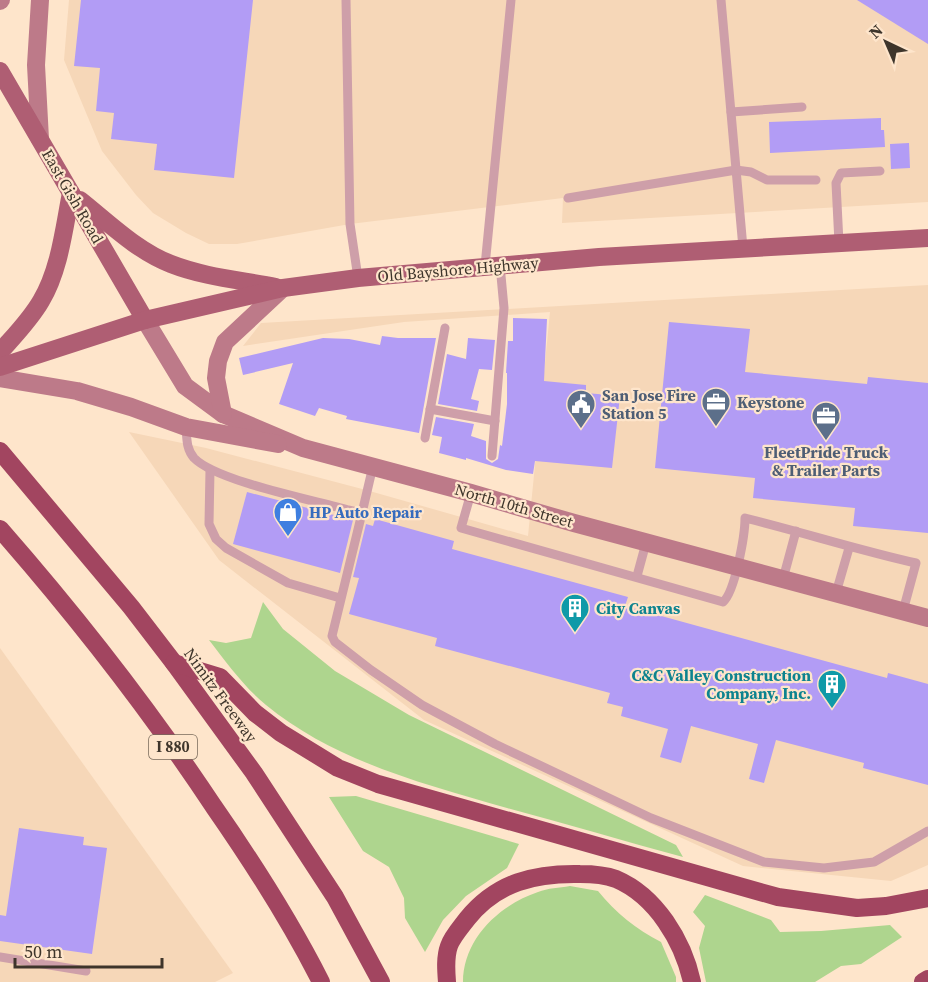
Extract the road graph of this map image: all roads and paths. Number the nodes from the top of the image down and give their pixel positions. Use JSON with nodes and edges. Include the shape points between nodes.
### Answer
{"nodes":[{"id":1,"x":40,"y":0,"type":"edge"},
{"id":2,"x":346,"y":0,"type":"edge"},
{"id":3,"x":511,"y":0,"type":"edge"},
{"id":4,"x":721,"y":0,"type":"edge"},
{"id":5,"x":0,"y":71,"type":"edge"},
{"id":6,"x":802,"y":107,"type":"dead end"},
{"id":7,"x":731,"y":112,"type":"junction"},
{"id":8,"x":40,"y":139,"type":"junction"},
{"id":9,"x":736,"y":170,"type":"junction"},
{"id":10,"x":879,"y":171,"type":"dead end"},
{"id":11,"x":816,"y":180,"type":"dead end"},
{"id":12,"x":71,"y":193,"type":"junction"},
{"id":13,"x":568,"y":198,"type":"dead end"},
{"id":14,"x":928,"y":238,"type":"edge"},
{"id":15,"x":839,"y":243,"type":"junction"},
{"id":16,"x":743,"y":248,"type":"junction"},
{"id":17,"x":493,"y":265,"type":"junction"},
{"id":18,"x":358,"y":278,"type":"junction"},
{"id":19,"x":283,"y":288,"type":"junction"},
{"id":20,"x":145,"y":320,"type":"junction"},
{"id":21,"x":445,"y":328,"type":"dead end"},
{"id":22,"x":0,"y":352,"type":"edge"},
{"id":23,"x":0,"y":368,"type":"edge"},
{"id":24,"x":0,"y":378,"type":"edge"},
{"id":25,"x":430,"y":409,"type":"junction"},
{"id":26,"x":224,"y":414,"type":"junction"},
{"id":27,"x":495,"y":421,"type":"junction"},
{"id":28,"x":186,"y":427,"type":"junction"},
{"id":29,"x":425,"y":438,"type":"dead end"},
{"id":30,"x":303,"y":448,"type":"junction"},
{"id":31,"x":0,"y":451,"type":"edge"},
{"id":32,"x":492,"y":456,"type":"dead end"},
{"id":33,"x":373,"y":466,"type":"junction"},
{"id":34,"x":210,"y":470,"type":"junction"},
{"id":35,"x":471,"y":493,"type":"junction"},
{"id":36,"x":362,"y":513,"type":"junction"},
{"id":37,"x":0,"y":529,"type":"edge"},
{"id":38,"x":796,"y":531,"type":"junction"},
{"id":39,"x":646,"y":543,"type":"junction"},
{"id":40,"x":849,"y":548,"type":"junction"},
{"id":41,"x":737,"y":567,"type":"junction"},
{"id":42,"x":637,"y":576,"type":"junction"},
{"id":43,"x":783,"y":579,"type":"junction"},
{"id":44,"x":836,"y":593,"type":"junction"},
{"id":45,"x":340,"y":598,"type":"junction"},
{"id":46,"x":903,"y":611,"type":"junction"},
{"id":47,"x":928,"y":618,"type":"edge"},
{"id":48,"x":174,"y":663,"type":"junction"},
{"id":49,"x":928,"y":831,"type":"edge"},
{"id":50,"x":928,"y":898,"type":"edge"},
{"id":51,"x":0,"y":957,"type":"edge"},
{"id":52,"x":86,"y":971,"type":"dead end"},
{"id":53,"x":928,"y":979,"type":"edge"},
{"id":54,"x":321,"y":982,"type":"edge"},
{"id":55,"x":381,"y":982,"type":"edge"},
{"id":56,"x":447,"y":982,"type":"edge"},
{"id":57,"x":692,"y":982,"type":"edge"},
{"id":58,"x":923,"y":982,"type":"edge"}],
"edges":[{"from":1,"to":8,"type":"main road","via":[[36,64]]},
{"from":2,"to":18,"type":"lane","via":[[350,224]]},
{"from":3,"to":17,"type":"lane","via":[[495,164]]},
{"from":4,"to":7,"type":"lane"},
{"from":5,"to":8,"type":"main road","name":"East Gish Road"},
{"from":6,"to":7,"type":"lane"},
{"from":7,"to":9,"type":"lane"},
{"from":8,"to":12,"type":"main road","name":"East Gish Road"},
{"from":9,"to":11,"type":"lane","via":[[767,180]]},
{"from":9,"to":13,"type":"lane"},
{"from":9,"to":16,"type":"lane"},
{"from":10,"to":15,"type":"lane","via":[[842,173],[836,183]]},
{"from":12,"to":19,"type":"main road","via":[[133,243],[171,264]]},
{"from":12,"to":20,"type":"main road","name":"East Gish Road"},
{"from":12,"to":22,"type":"main road","via":[[57,264],[42,299]]},
{"from":14,"to":15,"type":"main road","name":"Old Bayshore Highway"},
{"from":15,"to":16,"type":"main road","name":"Old Bayshore Highway"},
{"from":16,"to":17,"type":"main road","name":"Old Bayshore Highway"},
{"from":17,"to":18,"type":"main road","name":"Old Bayshore Highway"},
{"from":17,"to":27,"type":"lane","via":[[504,308]]},
{"from":18,"to":19,"type":"main road","name":"Old Bayshore Highway"},
{"from":19,"to":20,"type":"main road","name":"Old Bayshore Highway"},
{"from":19,"to":26,"type":"main road","via":[[225,342],[216,378]]},
{"from":20,"to":23,"type":"main road","name":"Old Bayshore Highway"},
{"from":20,"to":26,"type":"main road","name":"North 10th Street","via":[[185,386]]},
{"from":21,"to":25,"type":"lane"},
{"from":24,"to":28,"type":"main road","via":[[77,391]]},
{"from":25,"to":27,"type":"lane"},
{"from":25,"to":29,"type":"lane"},
{"from":26,"to":30,"type":"main road","name":"North 10th Street"},
{"from":27,"to":32,"type":"lane"},
{"from":28,"to":30,"type":"main road"},
{"from":28,"to":34,"type":"lane","via":[[187,445],[193,457]]},
{"from":30,"to":33,"type":"main road","name":"North 10th Street"},
{"from":31,"to":48,"type":"highway","name":"Nimitz Freeway","number":"I 880"},
{"from":33,"to":35,"type":"main road","name":"North 10th Street"},
{"from":33,"to":36,"type":"lane"},
{"from":34,"to":36,"type":"lane"},
{"from":34,"to":45,"type":"lane","via":[[209,524],[216,539],[288,584]]},
{"from":35,"to":39,"type":"main road","name":"North 10th Street"},
{"from":35,"to":42,"type":"lane","via":[[461,528]]},
{"from":36,"to":45,"type":"lane"},
{"from":37,"to":54,"type":"highway","number":"I 880","via":[[124,679],[185,763],[254,865]]},
{"from":38,"to":40,"type":"lane"},
{"from":38,"to":41,"type":"lane","via":[[745,518]]},
{"from":38,"to":43,"type":"lane"},
{"from":39,"to":41,"type":"main road","name":"North 10th Street"},
{"from":39,"to":42,"type":"lane"},
{"from":40,"to":44,"type":"lane"},
{"from":40,"to":46,"type":"lane","via":[[916,563]]},
{"from":41,"to":42,"type":"lane","via":[[723,602]]},
{"from":41,"to":43,"type":"main road","name":"North 10th Street"},
{"from":43,"to":44,"type":"main road","name":"North 10th Street"},
{"from":44,"to":46,"type":"main road","name":"North 10th Street"},
{"from":45,"to":49,"type":"lane","via":[[332,636],[371,670],[422,705],[495,744],[662,822],[764,862],[824,868],[874,862]]},
{"from":46,"to":47,"type":"main road","name":"North 10th Street"},
{"from":48,"to":50,"type":"highway","via":[[220,677],[281,733],[339,768],[378,784],[778,897],[857,908]]},
{"from":48,"to":55,"type":"highway","name":"Nimitz Freeway","number":"I 880","via":[[301,844]]},
{"from":51,"to":52,"type":"lane"},
{"from":53,"to":58,"type":"highway"},
{"from":56,"to":57,"type":"highway","via":[[449,946],[473,911],[514,882],[552,873],[616,879],[650,903],[673,932]]}]}
